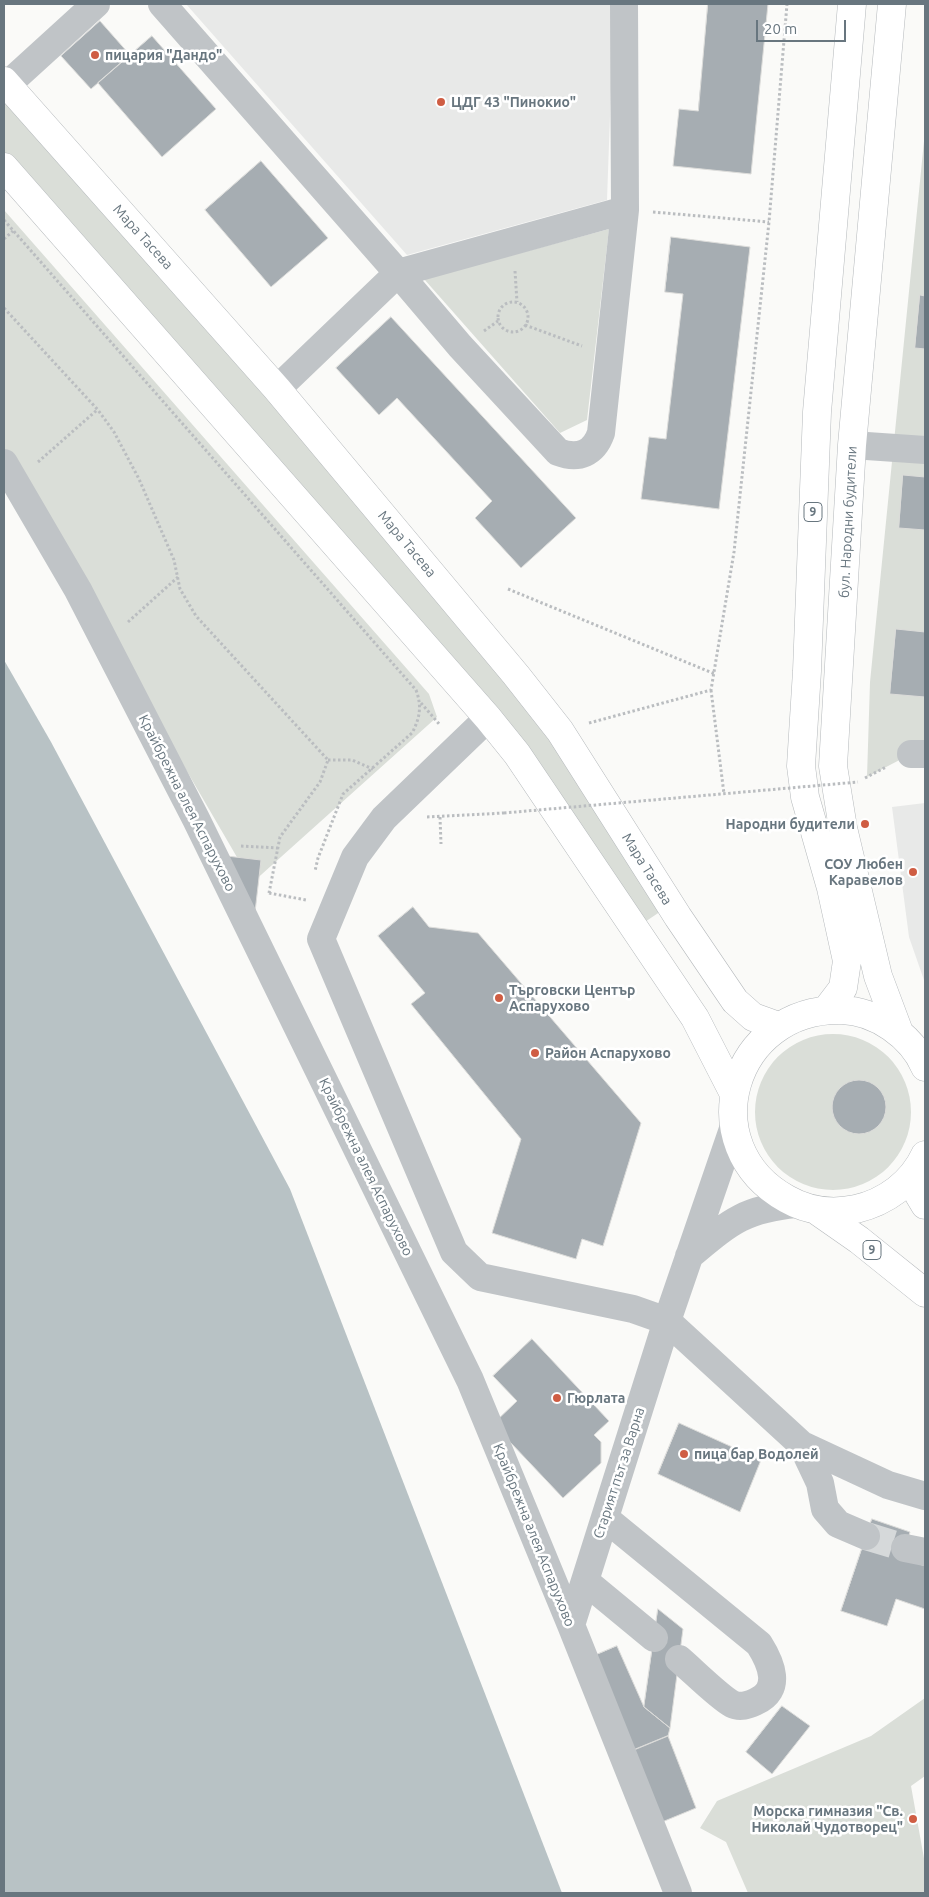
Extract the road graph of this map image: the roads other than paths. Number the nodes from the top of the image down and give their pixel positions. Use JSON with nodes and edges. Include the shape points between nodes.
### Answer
{"nodes":[{"id":1,"x":96,"y":4,"type":"edge"},
{"id":2,"x":162,"y":4,"type":"edge"},
{"id":3,"x":624,"y":4,"type":"edge"},
{"id":4,"x":852,"y":4,"type":"edge"},
{"id":5,"x":892,"y":4,"type":"edge"},
{"id":6,"x":6,"y":83,"type":"edge"},
{"id":7,"x":4,"y":166,"type":"edge"},
{"id":8,"x":625,"y":210,"type":"junction"},
{"id":9,"x":398,"y":272,"type":"junction"},
{"id":10,"x":277,"y":389,"type":"junction"},
{"id":11,"x":852,"y":444,"type":"junction"},
{"id":12,"x":925,"y":450,"type":"edge"},
{"id":13,"x":9,"y":473,"type":"edge"},
{"id":14,"x":488,"y":718,"type":"junction"},
{"id":15,"x":827,"y":1009,"type":"junction"},
{"id":16,"x":778,"y":1026,"type":"junction"},
{"id":17,"x":898,"y":1032,"type":"junction"},
{"id":18,"x":925,"y":1067,"type":"edge"},
{"id":19,"x":734,"y":1094,"type":"junction"},
{"id":20,"x":734,"y":1126,"type":"junction"},
{"id":21,"x":920,"y":1165,"type":"edge"},
{"id":22,"x":925,"y":1205,"type":"edge"},
{"id":23,"x":806,"y":1207,"type":"junction"},
{"id":24,"x":689,"y":1256,"type":"junction"},
{"id":25,"x":925,"y":1293,"type":"edge"},
{"id":26,"x":667,"y":1321,"type":"junction"},
{"id":27,"x":802,"y":1444,"type":"junction"},
{"id":28,"x":925,"y":1496,"type":"edge"},
{"id":29,"x":605,"y":1518,"type":"junction"},
{"id":30,"x":866,"y":1536,"type":"tunnel mouth"},
{"id":31,"x":585,"y":1581,"type":"junction"},
{"id":32,"x":571,"y":1625,"type":"junction"},
{"id":33,"x":654,"y":1638,"type":"dead end"},
{"id":34,"x":679,"y":1659,"type":"dead end"},
{"id":35,"x":678,"y":1893,"type":"edge"}],
"edges":[{"from":1,"to":6,"type":"street"},
{"from":2,"to":9,"type":"street"},
{"from":3,"to":8,"type":"street"},
{"from":4,"to":15,"type":"main road","number":"9","via":[[817,412],[801,766],[805,797],[831,888],[847,961],[843,988]]},
{"from":5,"to":11,"type":"main road","name":"бул. Народни будители","number":"9"},
{"from":6,"to":10,"type":"main road","name":"Мара Тасева"},
{"from":7,"to":14,"type":"main road"},
{"from":8,"to":9,"type":"street"},
{"from":8,"to":9,"type":"street","via":[[602,433],[598,442],[584,454],[558,452],[460,346]]},
{"from":9,"to":10,"type":"street"},
{"from":10,"to":16,"type":"main road","name":"Мара Тасева","via":[[560,731],[735,1001],[753,1017]]},
{"from":11,"to":12,"type":"street"},
{"from":11,"to":17,"type":"main road","name":"бул. Народни будители","number":"9","via":[[833,766],[843,828],[878,976]]},
{"from":13,"to":32,"type":"street","name":"Крайбрежна алея Аспарухово","via":[[105,642],[470,1380]]},
{"from":14,"to":19,"type":"main road","via":[[517,754],[695,1018]]},
{"from":14,"to":26,"type":"street","via":[[384,818],[355,857],[321,939],[454,1252],[480,1276],[633,1309]]},
{"from":15,"to":16,"type":"main road","number":"9","via":[[801,1014]]},
{"from":15,"to":17,"type":"main road","number":"9","via":[[865,1014]]},
{"from":16,"to":19,"type":"main road","number":"9","via":[[759,1043],[744,1064]]},
{"from":17,"to":18,"type":"main road","number":"9","via":[[913,1046]]},
{"from":19,"to":20,"type":"main road","number":"9"},
{"from":20,"to":23,"type":"main road","number":"9","via":[[749,1165],[762,1181],[778,1194]]},
{"from":20,"to":24,"type":"street","name":"Старият път за Варна"},
{"from":21,"to":22,"type":"main road","number":"9","via":[[919,1194]]},
{"from":21,"to":23,"type":"main road","number":"9","via":[[894,1193],[870,1206],[843,1212]]},
{"from":23,"to":24,"type":"street","via":[[766,1207],[740,1217]]},
{"from":23,"to":25,"type":"main road","number":"9","via":[[859,1240]]},
{"from":24,"to":26,"type":"street","name":"Старият път за Варна"},
{"from":26,"to":27,"type":"street"},
{"from":26,"to":29,"type":"street","name":"Старият път за Варна"},
{"from":27,"to":28,"type":"street","via":[[888,1485]]},
{"from":27,"to":30,"type":"street","via":[[820,1483],[825,1509],[838,1524]]},
{"from":29,"to":31,"type":"street","name":"Старият път за Варна"},
{"from":29,"to":34,"type":"street","via":[[759,1644],[770,1661],[773,1678],[769,1691],[760,1700],[746,1706],[733,1704]]},
{"from":31,"to":32,"type":"street","name":"Старият път за Варна"},
{"from":31,"to":33,"type":"street"},
{"from":32,"to":35,"type":"street","name":"Крайбрежна алея Аспарухово"}]}
